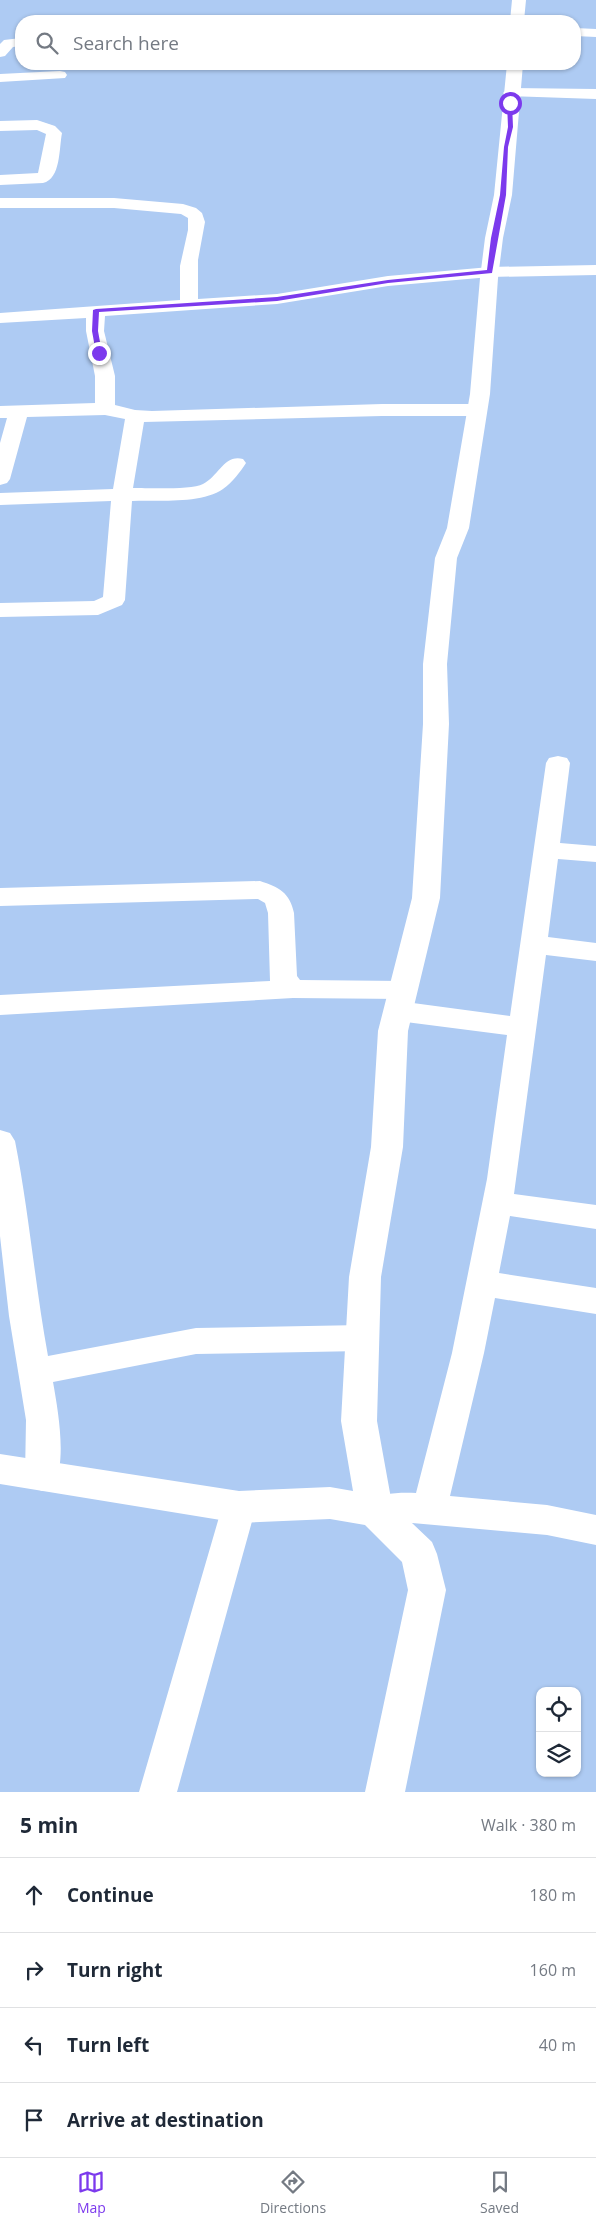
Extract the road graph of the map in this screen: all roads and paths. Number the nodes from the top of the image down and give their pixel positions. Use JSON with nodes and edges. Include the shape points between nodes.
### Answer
{"nodes":[{"id":1,"x":519,"y":0,"type":"edge"},
{"id":2,"x":518,"y":15,"type":"edge"},
{"id":3,"x":581,"y":32,"type":"edge"},
{"id":4,"x":596,"y":33,"type":"edge"},
{"id":5,"x":15,"y":42,"type":"edge"},
{"id":6,"x":581,"y":46,"type":"edge"},
{"id":7,"x":596,"y":47,"type":"edge"},
{"id":8,"x":0,"y":53,"type":"edge"},
{"id":9,"x":514,"y":70,"type":"edge"},
{"id":10,"x":60,"y":75,"type":"dead end"},
{"id":11,"x":0,"y":78,"type":"edge"},
{"id":12,"x":511,"y":93,"type":"junction"},
{"id":13,"x":596,"y":94,"type":"edge"},
{"id":14,"x":0,"y":126,"type":"edge"},
{"id":15,"x":0,"y":180,"type":"edge"},
{"id":16,"x":0,"y":203,"type":"edge"},
{"id":17,"x":596,"y":270,"type":"edge"},
{"id":18,"x":490,"y":272,"type":"junction"},
{"id":19,"x":189,"y":305,"type":"junction"},
{"id":20,"x":96,"y":310,"type":"junction"},
{"id":21,"x":0,"y":318,"type":"edge"},
{"id":22,"x":105,"y":409,"type":"junction"},
{"id":23,"x":477,"y":410,"type":"junction"},
{"id":24,"x":10,"y":411,"type":"edge"},
{"id":25,"x":135,"y":416,"type":"junction"},
{"id":26,"x":236,"y":463,"type":"dead end"},
{"id":27,"x":0,"y":480,"type":"edge"},
{"id":28,"x":123,"y":494,"type":"junction"},
{"id":29,"x":0,"y":499,"type":"edge"},
{"id":30,"x":0,"y":610,"type":"edge"},
{"id":31,"x":558,"y":763,"type":"dead end"},
{"id":32,"x":546,"y":850,"type":"junction"},
{"id":33,"x":596,"y":854,"type":"edge"},
{"id":34,"x":0,"y":897,"type":"edge"},
{"id":35,"x":534,"y":944,"type":"junction"},
{"id":36,"x":596,"y":952,"type":"edge"},
{"id":37,"x":293,"y":989,"type":"junction"},
{"id":38,"x":400,"y":1000,"type":"junction"},
{"id":39,"x":0,"y":1005,"type":"edge"},
{"id":40,"x":522,"y":1027,"type":"junction"},
{"id":41,"x":0,"y":1141,"type":"edge"},
{"id":42,"x":497,"y":1203,"type":"junction"},
{"id":43,"x":596,"y":1217,"type":"edge"},
{"id":44,"x":481,"y":1283,"type":"junction"},
{"id":45,"x":596,"y":1301,"type":"edge"},
{"id":46,"x":362,"y":1338,"type":"junction"},
{"id":47,"x":35,"y":1372,"type":"junction"},
{"id":48,"x":0,"y":1469,"type":"edge"},
{"id":49,"x":42,"y":1476,"type":"junction"},
{"id":50,"x":239,"y":1506,"type":"junction"},
{"id":51,"x":429,"y":1510,"type":"junction"},
{"id":52,"x":375,"y":1511,"type":"junction"},
{"id":53,"x":596,"y":1530,"type":"edge"},
{"id":54,"x":158,"y":1792,"type":"edge"},
{"id":55,"x":385,"y":1792,"type":"edge"}],
"edges":[{"from":1,"to":2,"type":"street"},
{"from":3,"to":4,"type":"street"},
{"from":5,"to":8,"type":"street","via":[[9,43]]},
{"from":6,"to":7,"type":"street"},
{"from":9,"to":12,"type":"street"},
{"from":10,"to":11,"type":"street"},
{"from":12,"to":13,"type":"street"},
{"from":12,"to":18,"type":"street","via":[[503,195]]},
{"from":14,"to":15,"type":"street","via":[[42,126],[54,133],[43,178]]},
{"from":16,"to":19,"type":"street","via":[[114,203],[190,212],[197,222],[189,260]]},
{"from":17,"to":18,"type":"street"},
{"from":18,"to":19,"type":"street","via":[[388,281],[277,299]]},
{"from":18,"to":23,"type":"street"},
{"from":19,"to":20,"type":"street"},
{"from":20,"to":21,"type":"street"},
{"from":20,"to":22,"type":"street","via":[[95,331],[105,376]]},
{"from":22,"to":24,"type":"street"},
{"from":22,"to":25,"type":"street"},
{"from":23,"to":25,"type":"street"},
{"from":23,"to":38,"type":"street","via":[[458,528],[446,558],[435,664],[436,724],[426,898]]},
{"from":24,"to":27,"type":"street"},
{"from":25,"to":28,"type":"street"},
{"from":26,"to":28,"type":"street","via":[[212,489]]},
{"from":28,"to":29,"type":"street"},
{"from":28,"to":30,"type":"street","via":[[114,600],[98,608]]},
{"from":31,"to":32,"type":"street"},
{"from":32,"to":33,"type":"street"},
{"from":32,"to":35,"type":"street"},
{"from":34,"to":37,"type":"street","via":[[260,890],[272,893],[279,902],[281,913],[283,979]]},
{"from":35,"to":36,"type":"street"},
{"from":35,"to":40,"type":"street"},
{"from":37,"to":38,"type":"street"},
{"from":37,"to":39,"type":"street"},
{"from":38,"to":40,"type":"street"},
{"from":38,"to":46,"type":"street","via":[[393,1031],[388,1146],[364,1277]]},
{"from":40,"to":42,"type":"street"},
{"from":41,"to":47,"type":"street"},
{"from":42,"to":43,"type":"street"},
{"from":42,"to":44,"type":"street"},
{"from":44,"to":45,"type":"street"},
{"from":44,"to":51,"type":"street","via":[[468,1353]]},
{"from":46,"to":47,"type":"street","via":[[196,1341]]},
{"from":46,"to":52,"type":"street","via":[[359,1421]]},
{"from":47,"to":49,"type":"street","via":[[43,1420]]},
{"from":48,"to":49,"type":"street"},
{"from":49,"to":50,"type":"street"},
{"from":50,"to":52,"type":"street","via":[[330,1503]]},
{"from":50,"to":54,"type":"street"},
{"from":51,"to":52,"type":"street","via":[[401,1507]]},
{"from":51,"to":53,"type":"street","via":[[547,1520]]},
{"from":52,"to":55,"type":"street","via":[[419,1554],[427,1590]]}]}
